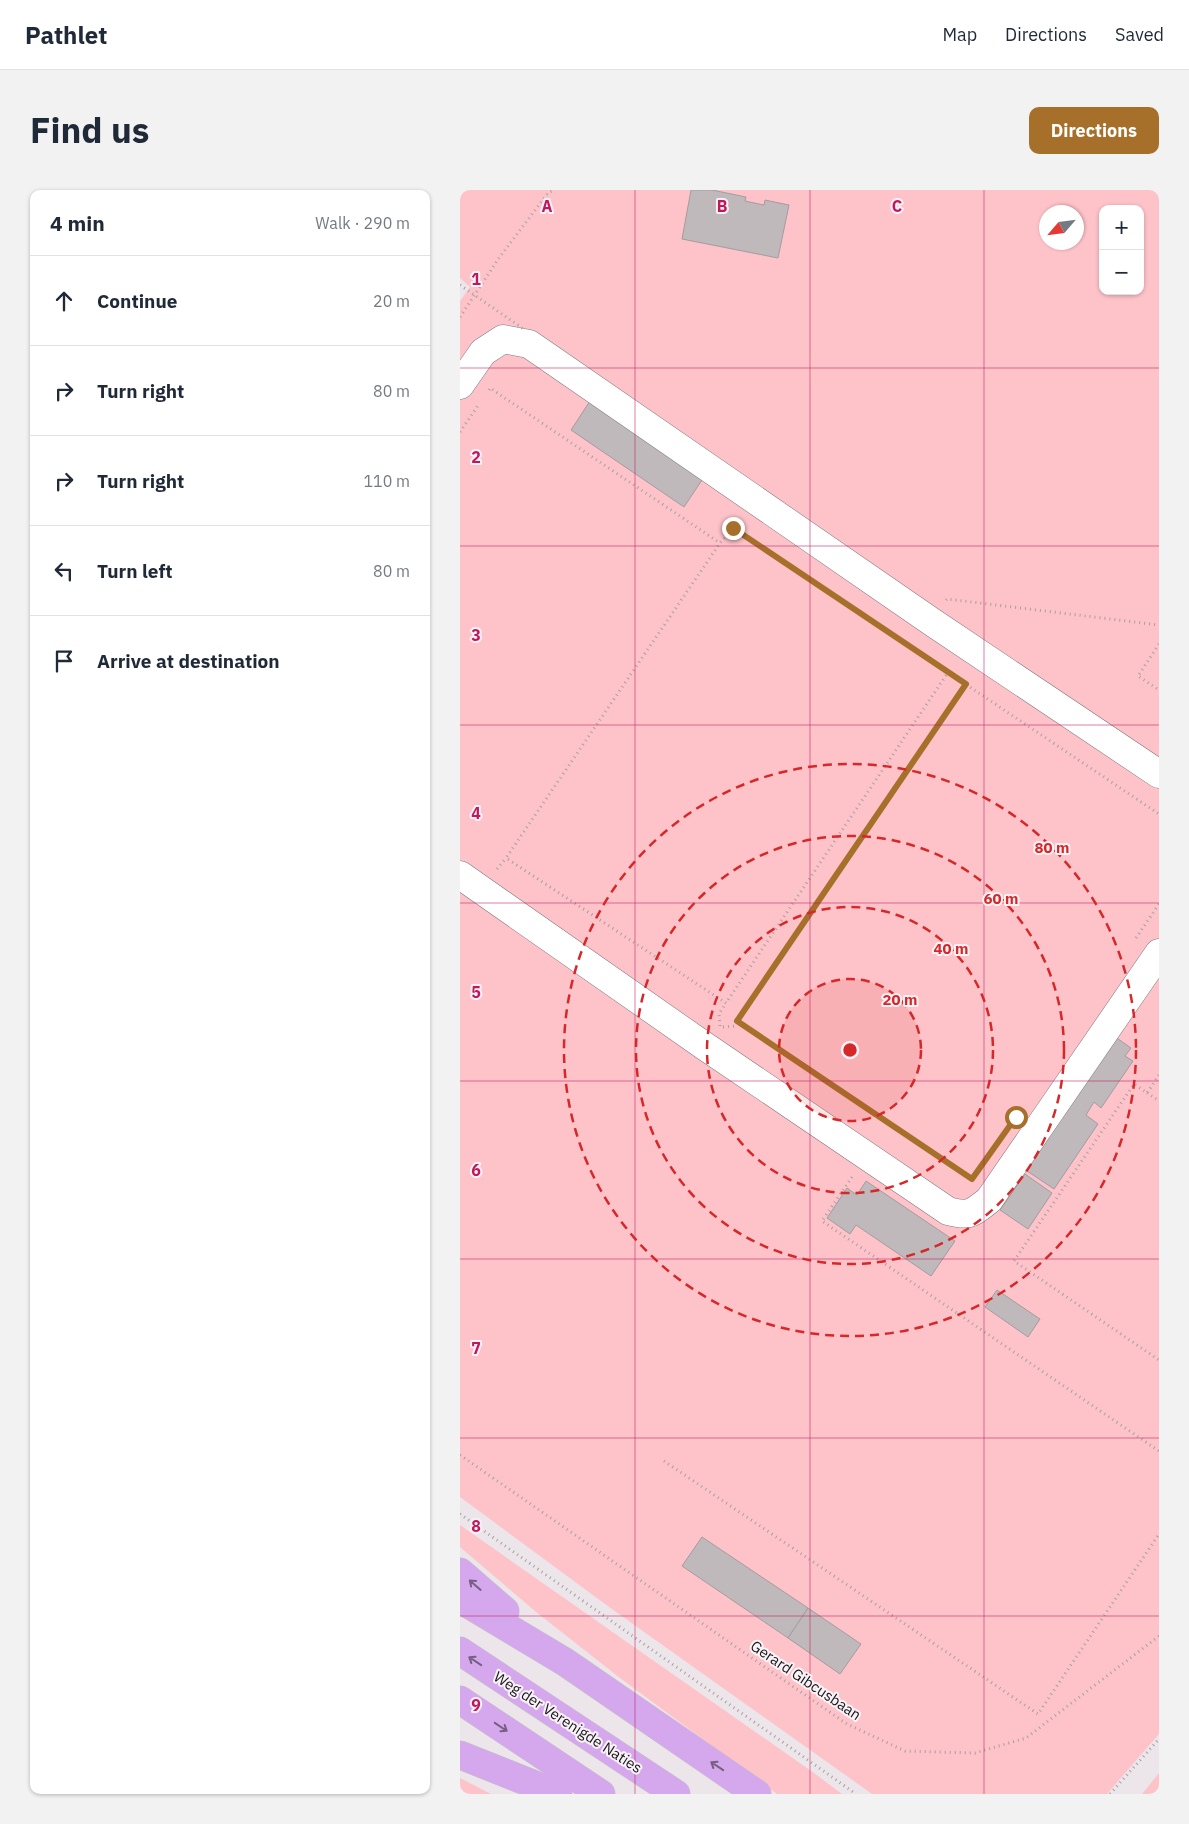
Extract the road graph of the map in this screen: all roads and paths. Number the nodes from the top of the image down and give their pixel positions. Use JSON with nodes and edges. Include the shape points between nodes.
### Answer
{"nodes":[{"id":1,"x":554,"y":190,"type":"edge"},
{"id":2,"x":460,"y":285,"type":"edge"},
{"id":3,"x":460,"y":317,"type":"edge"},
{"id":4,"x":525,"y":330,"type":"dead end"},
{"id":5,"x":460,"y":385,"type":"edge"},
{"id":6,"x":485,"y":396,"type":"dead end"},
{"id":7,"x":480,"y":403,"type":"dead end"},
{"id":8,"x":460,"y":432,"type":"edge"},
{"id":9,"x":720,"y":543,"type":"junction"},
{"id":10,"x":932,"y":622,"type":"junction"},
{"id":11,"x":1159,"y":625,"type":"edge"},
{"id":12,"x":1159,"y":644,"type":"edge"},
{"id":13,"x":949,"y":671,"type":"junction"},
{"id":14,"x":966,"y":684,"type":"junction"},
{"id":15,"x":1159,"y":690,"type":"edge"},
{"id":16,"x":1159,"y":774,"type":"edge"},
{"id":17,"x":1159,"y":814,"type":"edge"},
{"id":18,"x":460,"y":875,"type":"edge"},
{"id":19,"x":1159,"y":952,"type":"edge"},
{"id":20,"x":726,"y":1004,"type":"junction"},
{"id":21,"x":720,"y":1027,"type":"dead end"},
{"id":22,"x":1159,"y":1075,"type":"edge"},
{"id":23,"x":1147,"y":1093,"type":"junction"},
{"id":24,"x":1159,"y":1101,"type":"edge"},
{"id":25,"x":867,"y":1156,"type":"junction"},
{"id":26,"x":978,"y":1171,"type":"dead end"},
{"id":27,"x":1159,"y":1360,"type":"edge"},
{"id":28,"x":1159,"y":1451,"type":"edge"},
{"id":29,"x":460,"y":1455,"type":"edge"},
{"id":30,"x":664,"y":1461,"type":"dead end"},
{"id":31,"x":460,"y":1514,"type":"edge"},
{"id":32,"x":1159,"y":1534,"type":"edge"},
{"id":33,"x":460,"y":1572,"type":"edge"},
{"id":34,"x":460,"y":1599,"type":"edge"},
{"id":35,"x":1159,"y":1636,"type":"edge"},
{"id":36,"x":460,"y":1651,"type":"edge"},
{"id":37,"x":565,"y":1662,"type":"junction"},
{"id":38,"x":460,"y":1700,"type":"edge"},
{"id":39,"x":1159,"y":1739,"type":"edge"},
{"id":40,"x":460,"y":1755,"type":"edge"},
{"id":41,"x":558,"y":1794,"type":"edge"},
{"id":42,"x":600,"y":1794,"type":"edge"},
{"id":43,"x":676,"y":1794,"type":"edge"},
{"id":44,"x":757,"y":1794,"type":"edge"},
{"id":45,"x":856,"y":1794,"type":"edge"},
{"id":46,"x":1110,"y":1794,"type":"edge"}],
"edges":[{"from":1,"to":3,"type":"path","via":[[548,193],[526,222]]},
{"from":2,"to":4,"type":"path","bridge":true},
{"from":5,"to":10,"type":"lane","via":[[483,352],[504,339],[529,344]]},
{"from":6,"to":9,"type":"path","via":[[490,388]]},
{"from":7,"to":8,"type":"path"},
{"from":9,"to":13,"type":"path","via":[[733,528]]},
{"from":9,"to":20,"type":"path","via":[[506,858]]},
{"from":10,"to":11,"type":"path","via":[[947,599]]},
{"from":10,"to":16,"type":"lane"},
{"from":12,"to":15,"type":"path","via":[[1138,676]]},
{"from":13,"to":14,"type":"path"},
{"from":13,"to":20,"type":"path"},
{"from":14,"to":17,"type":"path"},
{"from":14,"to":26,"type":"path","via":[[737,1021],[972,1179]]},
{"from":18,"to":25,"type":"lane"},
{"from":19,"to":25,"type":"lane","via":[[990,1200],[974,1212],[964,1215],[948,1211]]},
{"from":20,"to":21,"type":"path","via":[[720,1014]]},
{"from":22,"to":23,"type":"path"},
{"from":23,"to":24,"type":"path"},
{"from":23,"to":27,"type":"path","via":[[1134,1084],[1014,1261]]},
{"from":25,"to":28,"type":"path","via":[[822,1221]]},
{"from":29,"to":35,"type":"path","name":"Gerard Gibcusbaan","via":[[847,1724],[905,1751],[975,1753],[1026,1738]]},
{"from":30,"to":32,"type":"path","via":[[1038,1714]]},
{"from":31,"to":45,"type":"path"},
{"from":37,"to":33,"type":"highway","one_way":true},
{"from":34,"to":37,"type":"highway"},
{"from":43,"to":36,"type":"highway","name":"Weg der Verenigde Naties","one_way":true},
{"from":44,"to":37,"type":"highway","one_way":true},
{"from":38,"to":42,"type":"highway","one_way":true},
{"from":39,"to":46,"type":"path"},
{"from":40,"to":41,"type":"highway"}]}
